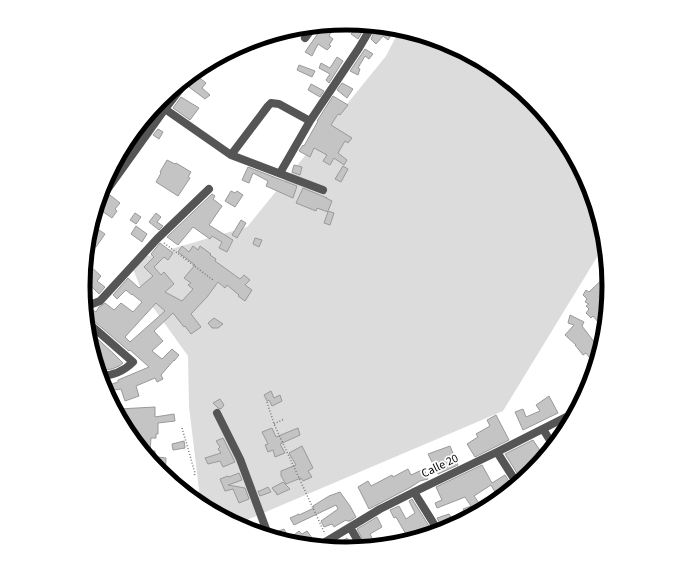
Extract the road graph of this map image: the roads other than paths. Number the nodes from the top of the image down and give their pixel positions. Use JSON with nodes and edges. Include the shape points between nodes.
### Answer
{"nodes":[{"id":1,"x":369,"y":31,"type":"edge"},
{"id":2,"x":309,"y":33,"type":"edge"},
{"id":3,"x":305,"y":38,"type":"dead end"},
{"id":4,"x":174,"y":97,"type":"edge"},
{"id":5,"x":165,"y":108,"type":"junction"},
{"id":6,"x":310,"y":121,"type":"junction"},
{"id":7,"x":231,"y":155,"type":"junction"},
{"id":8,"x":280,"y":173,"type":"junction"},
{"id":9,"x":110,"y":185,"type":"edge"},
{"id":10,"x":208,"y":188,"type":"dead end"},
{"id":11,"x":323,"y":190,"type":"dead end"},
{"id":12,"x":90,"y":305,"type":"edge"},
{"id":13,"x":93,"y":327,"type":"edge"},
{"id":14,"x":106,"y":376,"type":"edge"},
{"id":15,"x":217,"y":413,"type":"dead end"},
{"id":16,"x":567,"y":417,"type":"edge"},
{"id":17,"x":543,"y":429,"type":"junction"},
{"id":18,"x":551,"y":441,"type":"edge"},
{"id":19,"x":497,"y":452,"type":"junction"},
{"id":20,"x":514,"y":479,"type":"edge"},
{"id":21,"x":414,"y":492,"type":"junction"},
{"id":22,"x":435,"y":526,"type":"edge"},
{"id":23,"x":350,"y":527,"type":"junction"},
{"id":24,"x":266,"y":530,"type":"edge"},
{"id":25,"x":326,"y":542,"type":"edge"},
{"id":26,"x":359,"y":542,"type":"edge"}],
"edges":[{"from":1,"to":6,"type":"street"},
{"from":2,"to":3,"type":"street"},
{"from":4,"to":5,"type":"street"},
{"from":5,"to":7,"type":"street"},
{"from":5,"to":9,"type":"street"},
{"from":6,"to":7,"type":"street","via":[[279,104],[272,103]]},
{"from":6,"to":8,"type":"street"},
{"from":7,"to":8,"type":"street"},
{"from":8,"to":11,"type":"street"},
{"from":10,"to":12,"type":"street","via":[[100,301]]},
{"from":13,"to":14,"type":"street","via":[[133,362],[127,368]]},
{"from":15,"to":24,"type":"street","via":[[240,459]]},
{"from":16,"to":17,"type":"street","name":"Calle 20"},
{"from":17,"to":18,"type":"street"},
{"from":17,"to":19,"type":"street","name":"Calle 20"},
{"from":19,"to":20,"type":"street"},
{"from":19,"to":21,"type":"street","name":"Calle 20"},
{"from":21,"to":22,"type":"street"},
{"from":21,"to":23,"type":"street","name":"Calle 20"},
{"from":23,"to":25,"type":"street","name":"Calle 20"},
{"from":23,"to":26,"type":"street"}]}
